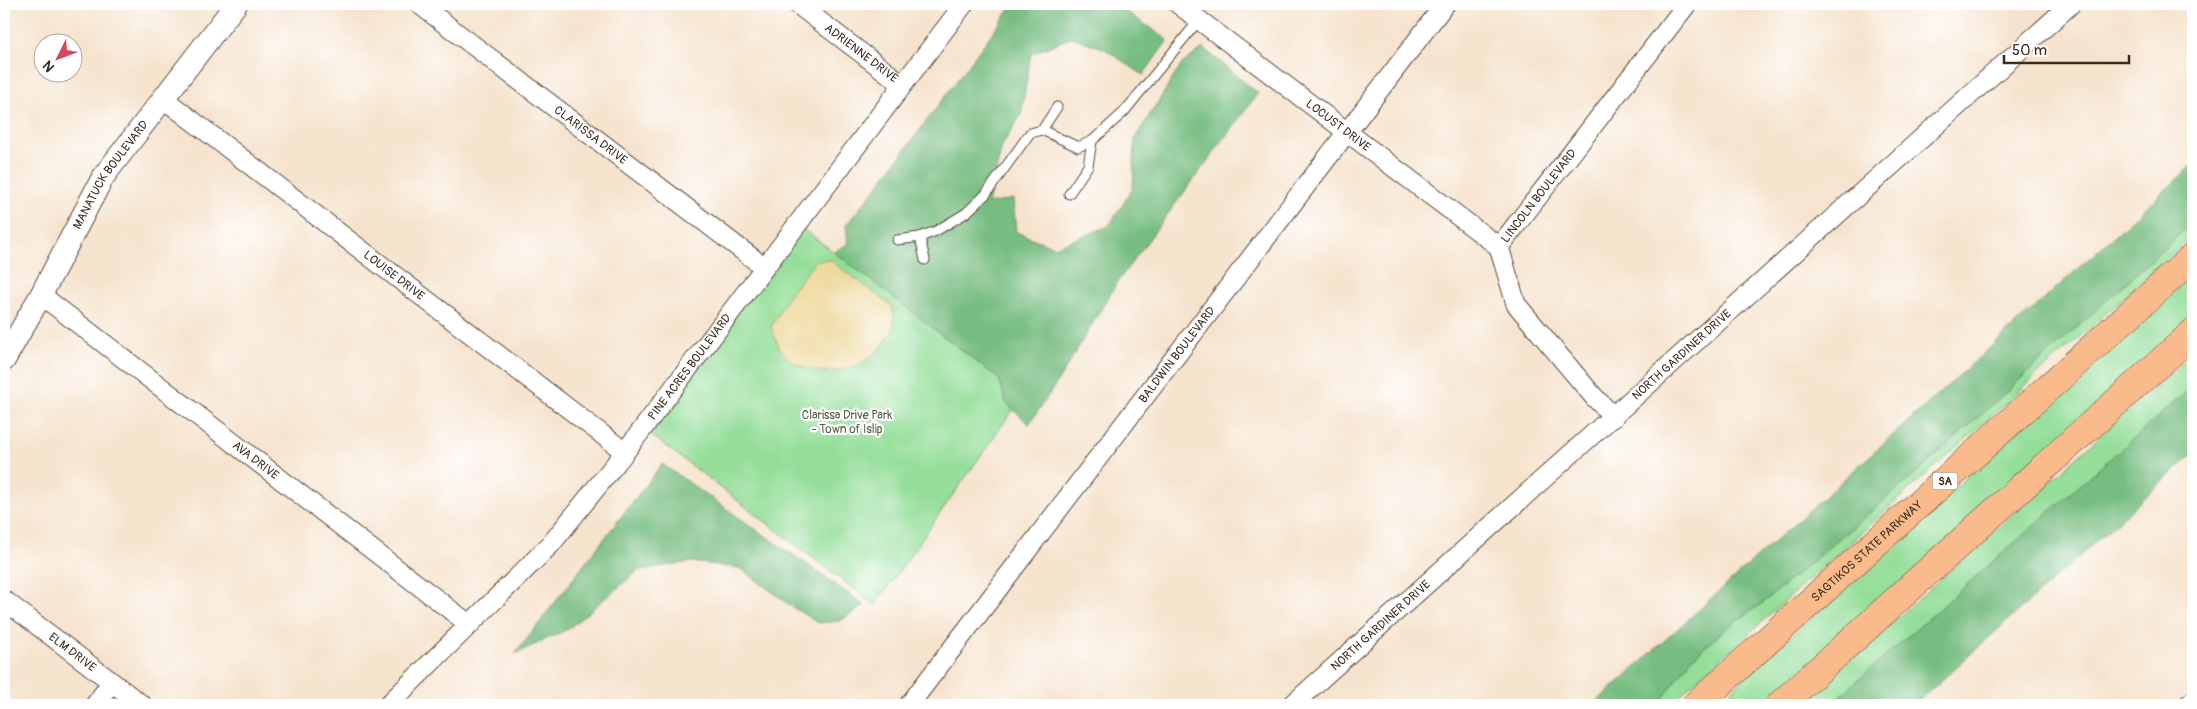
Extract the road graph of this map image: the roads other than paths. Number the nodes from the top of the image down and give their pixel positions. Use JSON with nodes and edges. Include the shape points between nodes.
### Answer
{"nodes":[{"id":1,"x":234,"y":4,"type":"edge"},
{"id":2,"x":419,"y":4,"type":"edge"},
{"id":3,"x":797,"y":4,"type":"edge"},
{"id":4,"x":964,"y":4,"type":"edge"},
{"id":5,"x":1446,"y":4,"type":"edge"},
{"id":6,"x":1687,"y":4,"type":"edge"},
{"id":7,"x":2071,"y":4,"type":"edge"},
{"id":8,"x":1182,"y":5,"type":"edge"},
{"id":9,"x":1199,"y":20,"type":"junction"},
{"id":10,"x":902,"y":84,"type":"junction"},
{"id":11,"x":164,"y":99,"type":"junction"},
{"id":12,"x":1057,"y":106,"type":"dead end"},
{"id":13,"x":1042,"y":130,"type":"junction"},
{"id":14,"x":1346,"y":133,"type":"junction"},
{"id":15,"x":1092,"y":141,"type":"junction"},
{"id":16,"x":1069,"y":194,"type":"dead end"},
{"id":17,"x":920,"y":237,"type":"junction"},
{"id":18,"x":896,"y":240,"type":"dead end"},
{"id":19,"x":1499,"y":247,"type":"junction"},
{"id":20,"x":2193,"y":257,"type":"edge"},
{"id":21,"x":925,"y":260,"type":"dead end"},
{"id":22,"x":764,"y":267,"type":"junction"},
{"id":23,"x":41,"y":295,"type":"junction"},
{"id":24,"x":2193,"y":333,"type":"edge"},
{"id":25,"x":4,"y":360,"type":"edge"},
{"id":26,"x":1614,"y":417,"type":"junction"},
{"id":27,"x":624,"y":452,"type":"junction"},
{"id":28,"x":4,"y":600,"type":"edge"},
{"id":29,"x":470,"y":626,"type":"junction"},
{"id":30,"x":112,"y":683,"type":"junction"},
{"id":31,"x":2193,"y":701,"type":"edge"},
{"id":32,"x":95,"y":705,"type":"edge"},
{"id":33,"x":142,"y":705,"type":"edge"},
{"id":34,"x":388,"y":705,"type":"edge"},
{"id":35,"x":909,"y":705,"type":"edge"},
{"id":36,"x":1292,"y":705,"type":"edge"},
{"id":37,"x":1696,"y":705,"type":"edge"},
{"id":38,"x":1780,"y":705,"type":"edge"},
{"id":39,"x":2188,"y":705,"type":"edge"}],
"edges":[{"from":1,"to":11,"type":"street","name":"MANATUCK BOULEVARD"},
{"from":2,"to":22,"type":"street","name":"CLARISSA DRIVE"},
{"from":3,"to":10,"type":"street","name":"ADRIENNE DRIVE"},
{"from":4,"to":10,"type":"street","name":"PINE ACRES BOULEVARD"},
{"from":5,"to":14,"type":"street","name":"BALDWIN BOULEVARD"},
{"from":6,"to":19,"type":"street","name":"LINCOLN BOULEVARD"},
{"from":7,"to":26,"type":"street","name":"NORTH GARDINER DRIVE"},
{"from":8,"to":9,"type":"street","name":"LOCUST DRIVE"},
{"from":9,"to":14,"type":"street","name":"LOCUST DRIVE"},
{"from":9,"to":15,"type":"lane","via":[[1124,112]]},
{"from":10,"to":22,"type":"street","name":"PINE ACRES BOULEVARD"},
{"from":11,"to":23,"type":"street","name":"MANATUCK BOULEVARD","via":[[103,176]]},
{"from":11,"to":27,"type":"street","name":"LOUISE DRIVE"},
{"from":12,"to":13,"type":"lane"},
{"from":13,"to":15,"type":"lane","via":[[1078,147]]},
{"from":13,"to":17,"type":"lane","via":[[1030,133],[986,194],[966,213]]},
{"from":14,"to":19,"type":"street","name":"LOCUST DRIVE"},
{"from":14,"to":35,"type":"street","name":"BALDWIN BOULEVARD"},
{"from":15,"to":16,"type":"lane","via":[[1088,166]]},
{"from":17,"to":18,"type":"lane"},
{"from":17,"to":21,"type":"lane"},
{"from":19,"to":26,"type":"street","name":"LINCOLN BOULEVARD","via":[[1516,304]]},
{"from":20,"to":37,"type":"highway","name":"SAGTIKOS STATE PARKWAY","number":"SA"},
{"from":22,"to":27,"type":"street","name":"PINE ACRES BOULEVARD"},
{"from":23,"to":25,"type":"street","name":"MANATUCK BOULEVARD"},
{"from":23,"to":29,"type":"street","name":"AVA DRIVE"},
{"from":24,"to":38,"type":"highway"},
{"from":26,"to":36,"type":"street","name":"NORTH GARDINER DRIVE"},
{"from":27,"to":29,"type":"street","name":"PINE ACRES BOULEVARD","via":[[551,544]]},
{"from":28,"to":30,"type":"street","name":"ELM DRIVE"},
{"from":29,"to":34,"type":"street","name":"PINE ACRES BOULEVARD"},
{"from":30,"to":32,"type":"street"},
{"from":30,"to":33,"type":"street","name":"ELM DRIVE"},
{"from":31,"to":39,"type":"street"}]}
